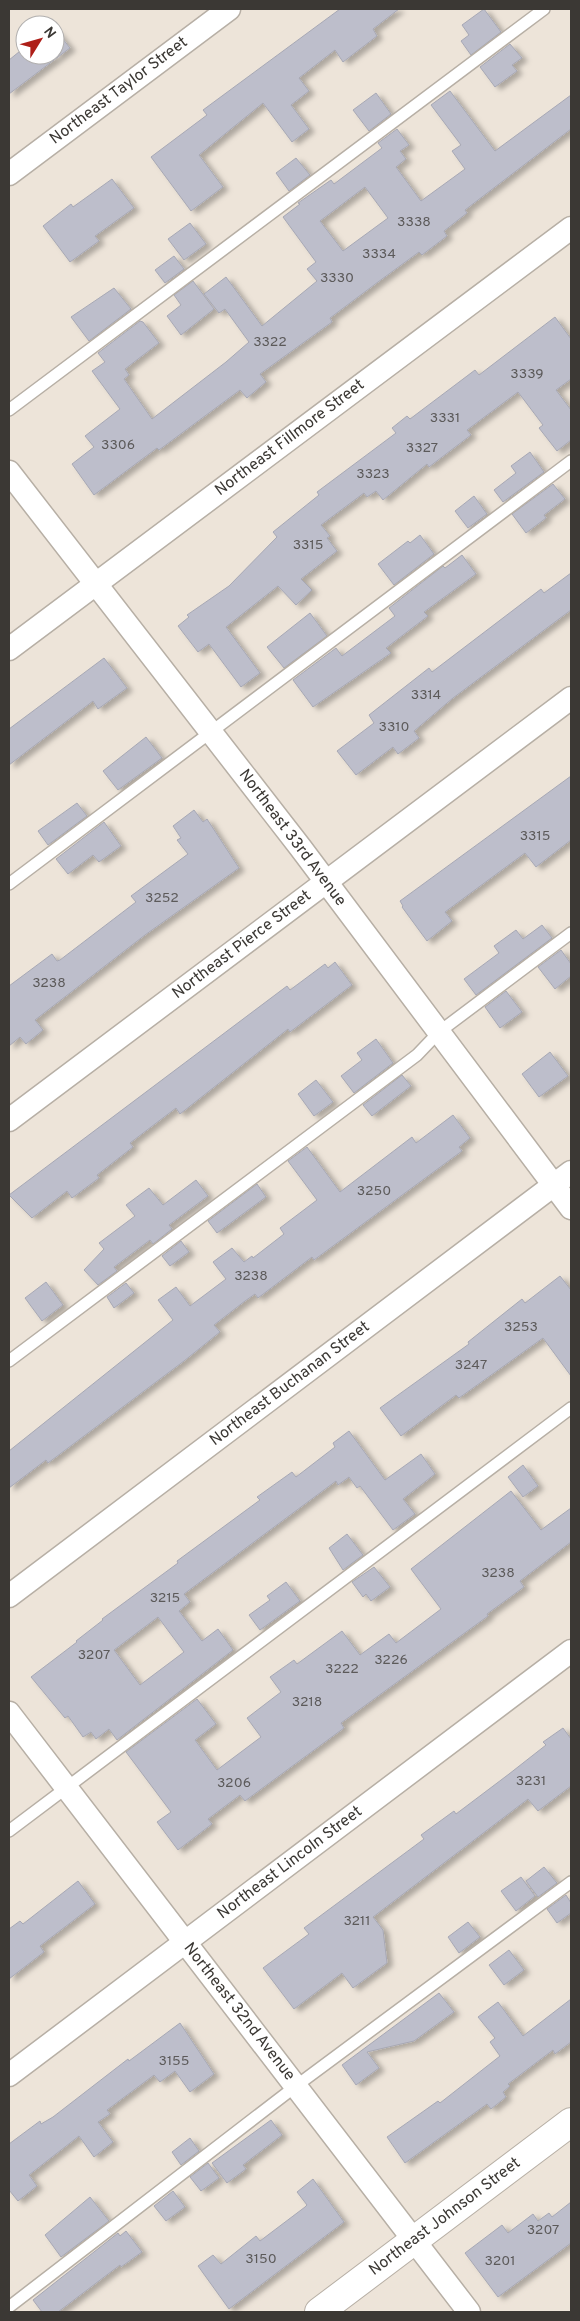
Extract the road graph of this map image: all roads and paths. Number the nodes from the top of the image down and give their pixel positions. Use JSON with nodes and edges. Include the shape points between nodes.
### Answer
{"nodes":[{"id":1,"x":229,"y":9,"type":"edge"},
{"id":2,"x":544,"y":9,"type":"edge"},
{"id":3,"x":9,"y":174,"type":"edge"},
{"id":4,"x":571,"y":228,"type":"edge"},
{"id":5,"x":9,"y":410,"type":"edge"},
{"id":6,"x":571,"y":461,"type":"edge"},
{"id":7,"x":9,"y":472,"type":"edge"},
{"id":8,"x":96,"y":583,"type":"junction"},
{"id":9,"x":9,"y":649,"type":"edge"},
{"id":10,"x":571,"y":698,"type":"edge"},
{"id":11,"x":210,"y":731,"type":"junction"},
{"id":12,"x":325,"y":882,"type":"junction"},
{"id":13,"x":9,"y":884,"type":"edge"},
{"id":14,"x":571,"y":933,"type":"edge"},
{"id":15,"x":439,"y":1032,"type":"junction"},
{"id":16,"x":9,"y":1120,"type":"edge"},
{"id":17,"x":563,"y":1179,"type":"edge"},
{"id":18,"x":571,"y":1208,"type":"edge"},
{"id":19,"x":9,"y":1361,"type":"edge"},
{"id":20,"x":571,"y":1408,"type":"edge"},
{"id":21,"x":9,"y":1596,"type":"edge"},
{"id":22,"x":571,"y":1651,"type":"edge"},
{"id":23,"x":9,"y":1712,"type":"edge"},
{"id":24,"x":66,"y":1788,"type":"junction"},
{"id":25,"x":9,"y":1831,"type":"edge"},
{"id":26,"x":571,"y":1882,"type":"edge"},
{"id":27,"x":185,"y":1942,"type":"junction"},
{"id":28,"x":9,"y":2075,"type":"edge"},
{"id":29,"x":296,"y":2086,"type":"junction"},
{"id":30,"x":571,"y":2122,"type":"edge"},
{"id":31,"x":415,"y":2240,"type":"junction"},
{"id":32,"x":9,"y":2307,"type":"edge"},
{"id":33,"x":319,"y":2312,"type":"edge"},
{"id":34,"x":469,"y":2312,"type":"edge"}],
"edges":[{"from":1,"to":3,"type":"street","name":"Northeast Taylor Street"},
{"from":2,"to":5,"type":"lane"},
{"from":4,"to":8,"type":"street","name":"Northeast Fillmore Street"},
{"from":6,"to":11,"type":"lane"},
{"from":7,"to":8,"type":"street","name":"Northeast 33rd Avenue"},
{"from":8,"to":9,"type":"street","name":"Northeast Fillmore Street"},
{"from":8,"to":11,"type":"street","name":"Northeast 33rd Avenue"},
{"from":10,"to":12,"type":"street","name":"Northeast Pierce Street"},
{"from":11,"to":12,"type":"street","name":"Northeast 33rd Avenue"},
{"from":11,"to":13,"type":"lane"},
{"from":12,"to":15,"type":"street","name":"Northeast 33rd Avenue"},
{"from":12,"to":16,"type":"street","name":"Northeast Pierce Street"},
{"from":14,"to":15,"type":"lane"},
{"from":15,"to":17,"type":"street","name":"Northeast 33rd Avenue"},
{"from":15,"to":19,"type":"lane","via":[[417,1055]]},
{"from":17,"to":18,"type":"street","name":"Northeast 33rd Avenue"},
{"from":17,"to":21,"type":"street","name":"Northeast Buchanan Street"},
{"from":20,"to":24,"type":"lane"},
{"from":22,"to":27,"type":"street","name":"Northeast Lincoln Street"},
{"from":23,"to":24,"type":"street","name":"Northeast 32nd Avenue"},
{"from":24,"to":25,"type":"lane"},
{"from":24,"to":27,"type":"street","name":"Northeast 32nd Avenue"},
{"from":26,"to":29,"type":"lane"},
{"from":27,"to":28,"type":"street","name":"Northeast Lincoln Street"},
{"from":27,"to":29,"type":"street","name":"Northeast 32nd Avenue"},
{"from":29,"to":31,"type":"street","name":"Northeast 32nd Avenue"},
{"from":29,"to":32,"type":"lane"},
{"from":30,"to":31,"type":"street","name":"Northeast Johnson Street"},
{"from":31,"to":33,"type":"street","name":"Northeast Johnson Street"},
{"from":31,"to":34,"type":"street","name":"Northeast 32nd Avenue"}]}
